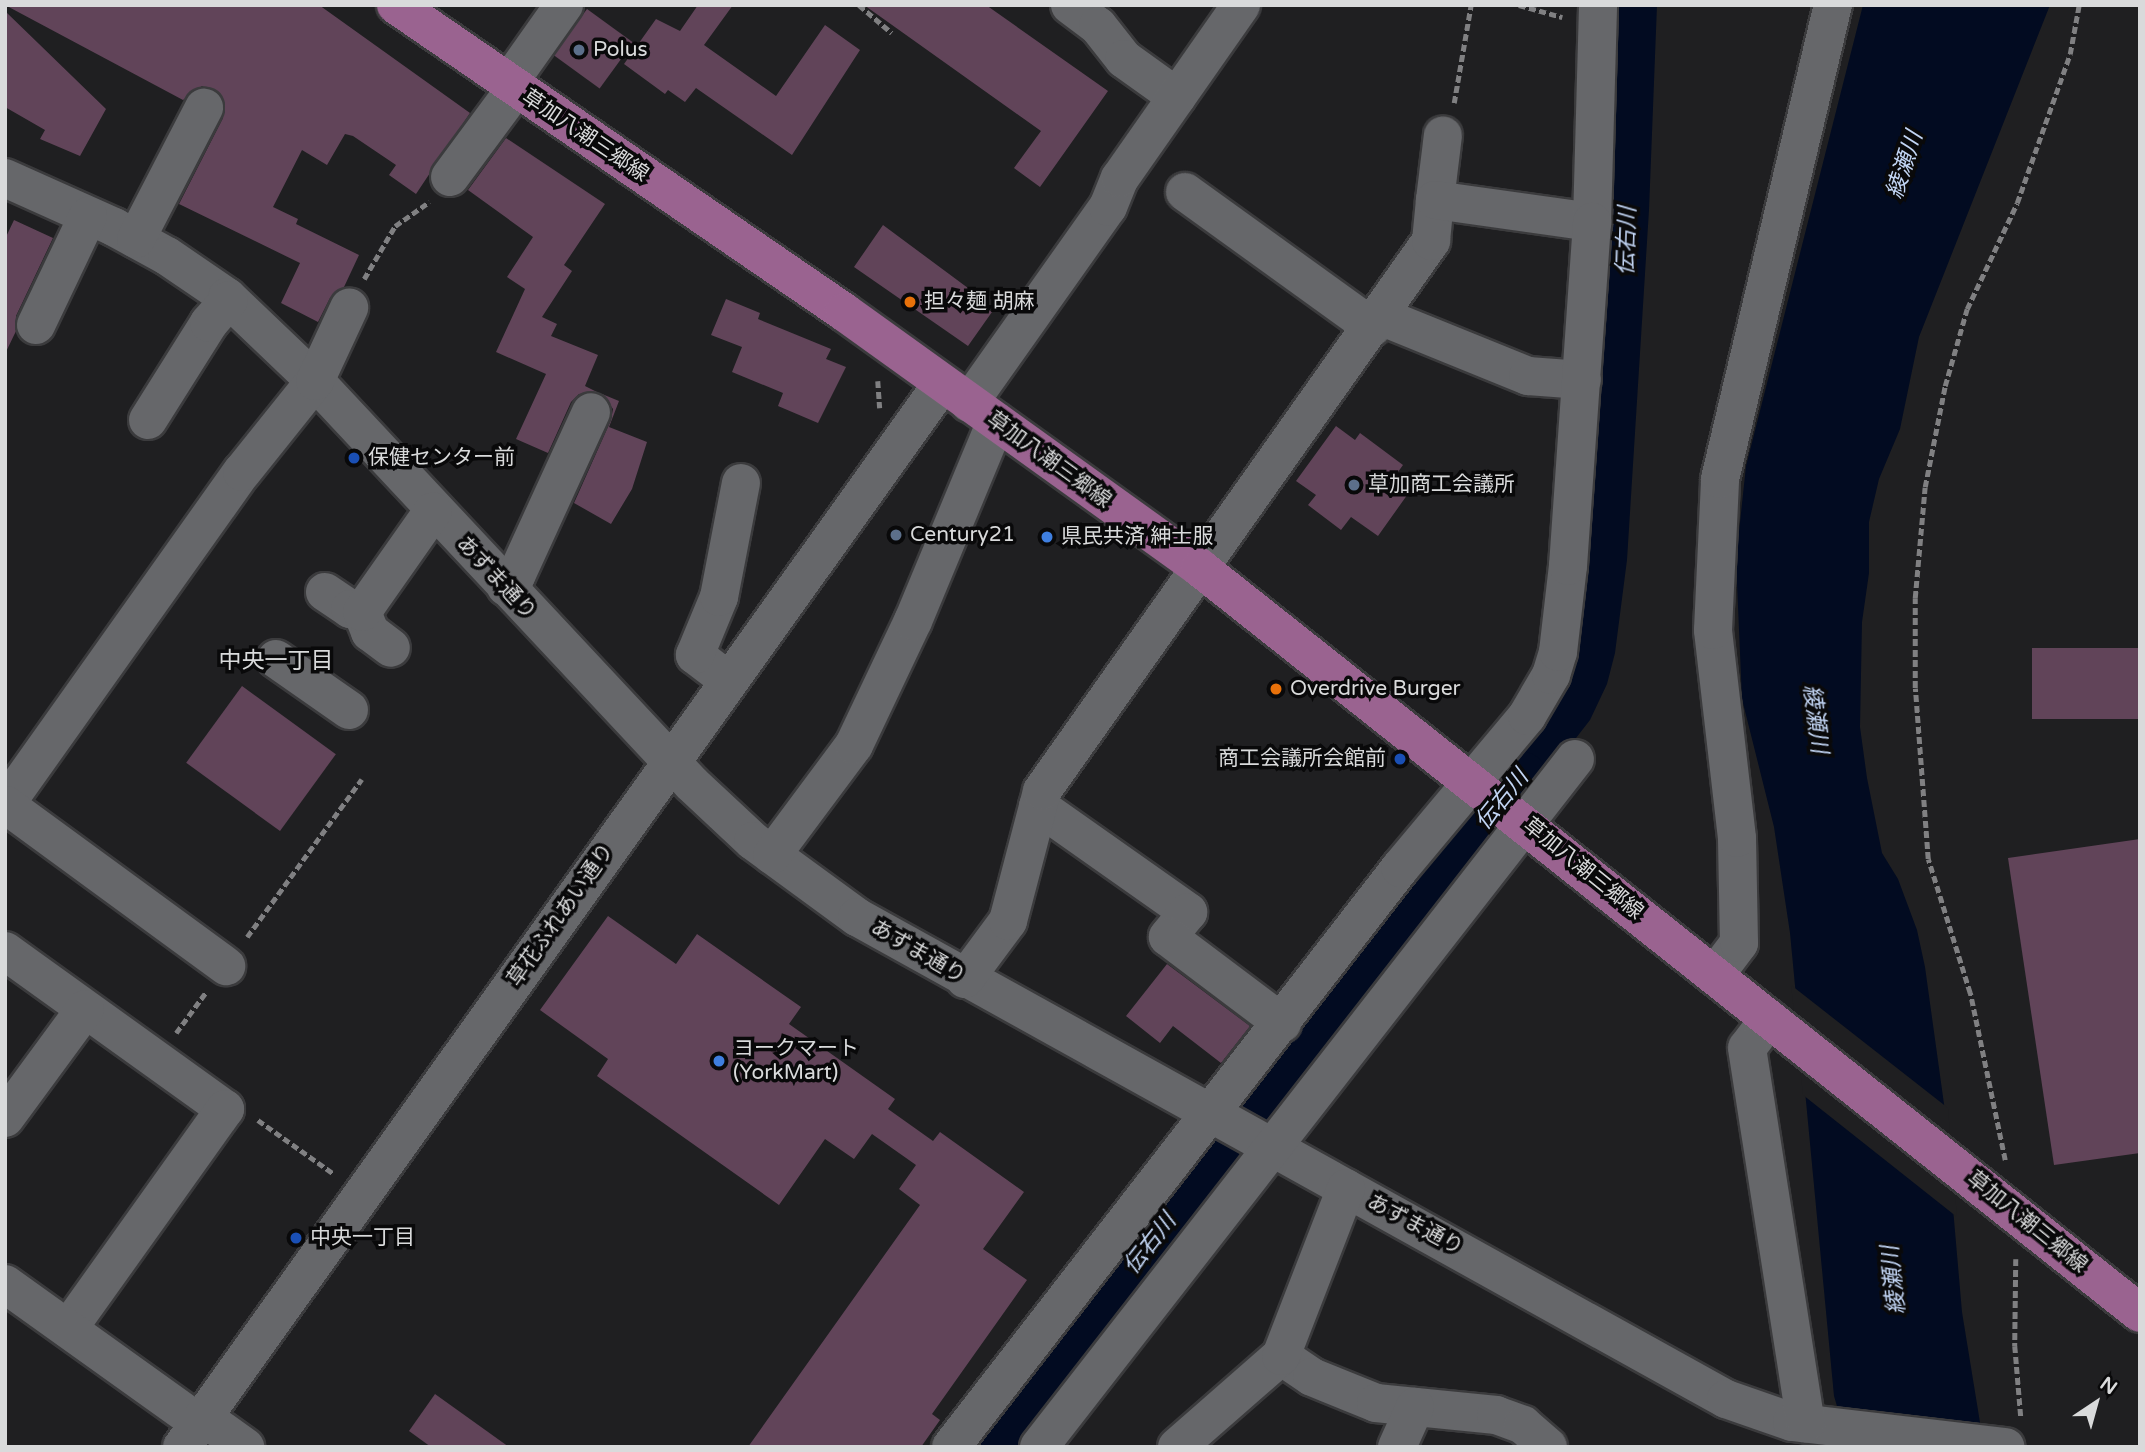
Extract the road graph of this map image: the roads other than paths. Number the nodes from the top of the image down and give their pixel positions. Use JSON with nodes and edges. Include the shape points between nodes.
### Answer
{"nodes":[{"id":1,"x":396,"y":5,"type":"edge"},
{"id":2,"x":564,"y":5,"type":"edge"},
{"id":3,"x":1070,"y":5,"type":"edge"},
{"id":4,"x":1833,"y":5,"type":"edge"},
{"id":5,"x":1231,"y":9,"type":"edge"},
{"id":6,"x":1598,"y":16,"type":"edge"},
{"id":7,"x":511,"y":86,"type":"junction"},
{"id":8,"x":1177,"y":97,"type":"junction"},
{"id":9,"x":204,"y":108,"type":"dead end"},
{"id":10,"x":1443,"y":135,"type":"road end"},
{"id":11,"x":450,"y":177,"type":"road end"},
{"id":12,"x":5,"y":178,"type":"edge"},
{"id":13,"x":1185,"y":192,"type":"dead end"},
{"id":14,"x":1435,"y":201,"type":"junction"},
{"id":15,"x":88,"y":216,"type":"junction"},
{"id":16,"x":1592,"y":222,"type":"junction"},
{"id":17,"x":136,"y":239,"type":"junction"},
{"id":18,"x":229,"y":300,"type":"junction"},
{"id":19,"x":349,"y":308,"type":"road end"},
{"id":20,"x":1376,"y":321,"type":"junction"},
{"id":21,"x":36,"y":325,"type":"dead end"},
{"id":22,"x":1582,"y":380,"type":"junction"},
{"id":23,"x":315,"y":381,"type":"junction"},
{"id":24,"x":969,"y":403,"type":"junction"},
{"id":25,"x":591,"y":412,"type":"dead end"},
{"id":26,"x":148,"y":420,"type":"dead end"},
{"id":27,"x":741,"y":483,"type":"dead end"},
{"id":28,"x":433,"y":511,"type":"junction"},
{"id":29,"x":1200,"y":568,"type":"junction"},
{"id":30,"x":506,"y":587,"type":"junction"},
{"id":31,"x":324,"y":592,"type":"dead end"},
{"id":32,"x":362,"y":612,"type":"junction"},
{"id":33,"x":391,"y":648,"type":"dead end"},
{"id":34,"x":276,"y":659,"type":"dead end"},
{"id":35,"x":729,"y":681,"type":"junction"},
{"id":36,"x":349,"y":710,"type":"dead end"},
{"id":37,"x":1574,"y":759,"type":"dead end"},
{"id":38,"x":670,"y":762,"type":"junction"},
{"id":39,"x":1477,"y":786,"type":"junction"},
{"id":40,"x":5,"y":805,"type":"edge"},
{"id":41,"x":1038,"y":806,"type":"junction"},
{"id":42,"x":1522,"y":821,"type":"junction"},
{"id":43,"x":772,"y":855,"type":"junction"},
{"id":44,"x":5,"y":951,"type":"edge"},
{"id":45,"x":226,"y":965,"type":"road end"},
{"id":46,"x":1715,"y":975,"type":"junction"},
{"id":47,"x":965,"y":979,"type":"junction"},
{"id":48,"x":85,"y":1009,"type":"junction"},
{"id":49,"x":1763,"y":1014,"type":"junction"},
{"id":50,"x":1282,"y":1023,"type":"junction"},
{"id":51,"x":1216,"y":1116,"type":"junction"},
{"id":52,"x":5,"y":1118,"type":"edge"},
{"id":53,"x":1268,"y":1144,"type":"junction"},
{"id":54,"x":1346,"y":1188,"type":"junction"},
{"id":55,"x":5,"y":1284,"type":"edge"},
{"id":56,"x":2140,"y":1313,"type":"edge"},
{"id":57,"x":68,"y":1329,"type":"junction"},
{"id":58,"x":1280,"y":1356,"type":"junction"},
{"id":59,"x":1415,"y":1407,"type":"junction"},
{"id":60,"x":195,"y":1429,"type":"edge"},
{"id":61,"x":1809,"y":1430,"type":"edge"},
{"id":62,"x":2014,"y":1435,"type":"edge"},
{"id":63,"x":245,"y":1447,"type":"edge"},
{"id":64,"x":951,"y":1447,"type":"edge"},
{"id":65,"x":1039,"y":1447,"type":"edge"},
{"id":66,"x":1177,"y":1447,"type":"edge"},
{"id":67,"x":1397,"y":1447,"type":"edge"},
{"id":68,"x":1548,"y":1447,"type":"edge"}],
"edges":[{"from":1,"to":7,"type":"main road","name":"草加八潮三郷線"},
{"from":2,"to":7,"type":"street"},
{"from":3,"to":8,"type":"street","via":[[1098,26],[1124,59]]},
{"from":4,"to":46,"type":"street","via":[[1720,479],[1713,630],[1737,838],[1739,943]]},
{"from":5,"to":8,"type":"street"},
{"from":6,"to":16,"type":"street"},
{"from":7,"to":11,"type":"street"},
{"from":7,"to":24,"type":"main road","name":"草加八潮三郷線"},
{"from":8,"to":24,"type":"street","via":[[1120,178],[1108,207]]},
{"from":9,"to":17,"type":"street"},
{"from":10,"to":14,"type":"street"},
{"from":12,"to":15,"type":"street","name":"あずま通り"},
{"from":13,"to":20,"type":"street"},
{"from":14,"to":16,"type":"street"},
{"from":14,"to":20,"type":"street","via":[[1432,242]]},
{"from":15,"to":17,"type":"street","name":"あずま通り"},
{"from":15,"to":21,"type":"street"},
{"from":16,"to":22,"type":"street"},
{"from":17,"to":18,"type":"street","name":"あずま通り"},
{"from":18,"to":23,"type":"street","name":"あずま通り"},
{"from":18,"to":26,"type":"street"},
{"from":19,"to":23,"type":"street"},
{"from":20,"to":22,"type":"street","via":[[1528,376]]},
{"from":20,"to":29,"type":"street"},
{"from":22,"to":39,"type":"street","via":[[1558,652],[1527,716]]},
{"from":23,"to":28,"type":"street","name":"あずま通り"},
{"from":23,"to":40,"type":"street","via":[[234,483]]},
{"from":24,"to":29,"type":"main road","name":"草加八潮三郷線"},
{"from":24,"to":35,"type":"street","name":"草花ふれあい通り"},
{"from":24,"to":43,"type":"street","via":[[913,621],[854,745]]},
{"from":25,"to":30,"type":"street","via":[[516,576]]},
{"from":27,"to":35,"type":"street","via":[[719,597],[695,655]]},
{"from":28,"to":30,"type":"street","name":"あずま通り"},
{"from":28,"to":32,"type":"street"},
{"from":29,"to":39,"type":"main road","name":"草加八潮三郷線"},
{"from":29,"to":41,"type":"street","via":[[1042,791]]},
{"from":30,"to":38,"type":"street","name":"あずま通り"},
{"from":31,"to":32,"type":"street"},
{"from":32,"to":33,"type":"street","via":[[370,632]]},
{"from":34,"to":36,"type":"street"},
{"from":35,"to":38,"type":"street","name":"草花ふれあい通り"},
{"from":37,"to":42,"type":"street"},
{"from":38,"to":43,"type":"street","name":"あずま通り"},
{"from":38,"to":60,"type":"street","name":"草花ふれあい通り"},
{"from":39,"to":42,"type":"main road","name":"草加八潮三郷線"},
{"from":39,"to":50,"type":"street","via":[[1400,869]]},
{"from":40,"to":45,"type":"street"},
{"from":41,"to":47,"type":"street","via":[[1008,921]]},
{"from":41,"to":50,"type":"street","via":[[1188,912],[1168,937]]},
{"from":42,"to":46,"type":"main road","name":"草加八潮三郷線"},
{"from":42,"to":53,"type":"street"},
{"from":43,"to":47,"type":"street","name":"あずま通り","via":[[857,917]]},
{"from":44,"to":48,"type":"street"},
{"from":46,"to":49,"type":"main road","name":"草加八潮三郷線"},
{"from":47,"to":51,"type":"street","name":"あずま通り"},
{"from":48,"to":52,"type":"street"},
{"from":48,"to":57,"type":"street","via":[[225,1109]]},
{"from":49,"to":56,"type":"main road","name":"草加八潮三郷線"},
{"from":49,"to":61,"type":"street","via":[[1747,1048]]},
{"from":50,"to":51,"type":"street"},
{"from":51,"to":53,"type":"street","name":"あずま通り"},
{"from":51,"to":64,"type":"street"},
{"from":53,"to":54,"type":"street","name":"あずま通り"},
{"from":53,"to":65,"type":"street"},
{"from":54,"to":58,"type":"street"},
{"from":54,"to":61,"type":"street","name":"あずま通り","via":[[1726,1399]]},
{"from":55,"to":57,"type":"street"},
{"from":57,"to":60,"type":"street"},
{"from":58,"to":59,"type":"street","via":[[1311,1377],[1376,1403]]},
{"from":58,"to":66,"type":"street"},
{"from":59,"to":67,"type":"street"},
{"from":59,"to":68,"type":"street","via":[[1496,1415],[1522,1425]]},
{"from":60,"to":63,"type":"street"},
{"from":61,"to":62,"type":"street","name":"あずま通り"}]}
